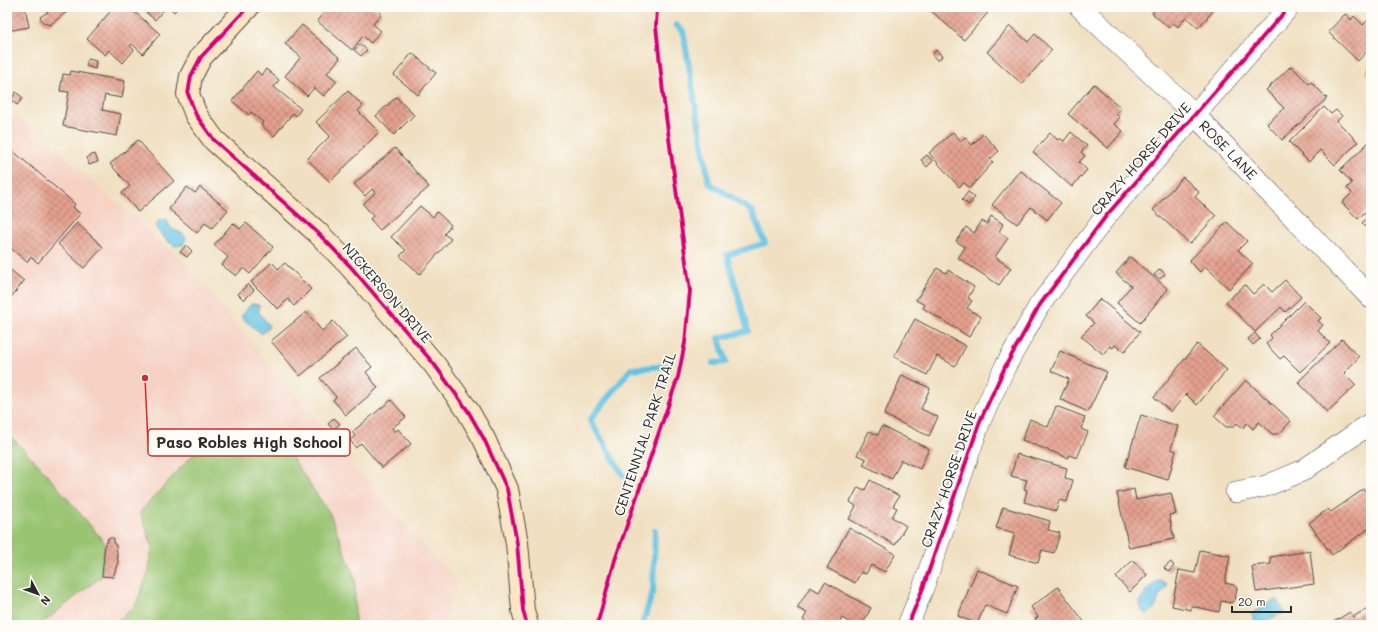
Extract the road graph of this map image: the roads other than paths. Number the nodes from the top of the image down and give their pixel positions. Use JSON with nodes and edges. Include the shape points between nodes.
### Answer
{"nodes":[{"id":1,"x":248,"y":7,"type":"edge"},
{"id":2,"x":1080,"y":7,"type":"edge"},
{"id":3,"x":1289,"y":7,"type":"edge"},
{"id":4,"x":1194,"y":114,"type":"junction"},
{"id":5,"x":1371,"y":298,"type":"edge"},
{"id":6,"x":1371,"y":423,"type":"edge"},
{"id":7,"x":1236,"y":492,"type":"dead end"},
{"id":8,"x":527,"y":625,"type":"edge"},
{"id":9,"x":908,"y":625,"type":"edge"}],
"edges":[{"from":1,"to":8,"type":"street","name":"NICKERSON DRIVE","via":[[201,57],[191,76],[188,94],[196,115],[214,140],[318,233],[350,266],[434,364],[468,411],[507,489],[517,543],[523,610]]},
{"from":2,"to":4,"type":"street","name":"ROSE LANE"},
{"from":3,"to":4,"type":"street","name":"CRAZY HORSE DRIVE"},
{"from":4,"to":5,"type":"street","name":"ROSE LANE"},
{"from":4,"to":9,"type":"street","name":"CRAZY HORSE DRIVE","via":[[1106,216],[1039,306],[1005,367],[980,421]]},
{"from":6,"to":7,"type":"street","via":[[1302,471],[1266,486]]}]}
